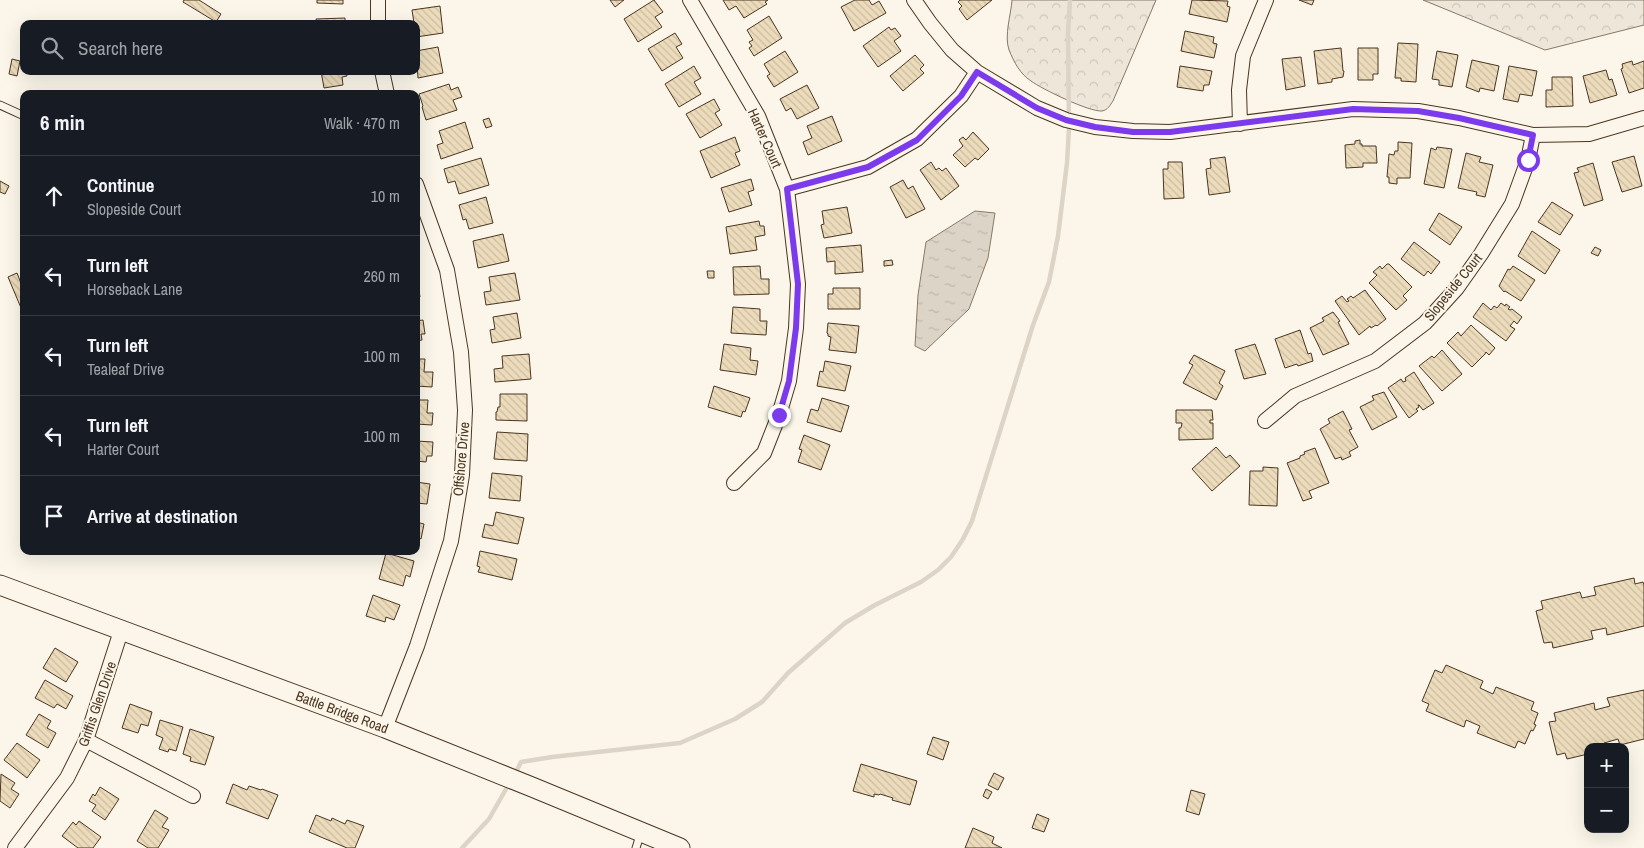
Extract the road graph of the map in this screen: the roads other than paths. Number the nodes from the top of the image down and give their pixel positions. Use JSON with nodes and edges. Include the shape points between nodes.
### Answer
{"nodes":[{"id":1,"x":378,"y":0,"type":"edge"},
{"id":2,"x":690,"y":0,"type":"edge"},
{"id":3,"x":914,"y":0,"type":"edge"},
{"id":4,"x":1266,"y":0,"type":"edge"},
{"id":5,"x":378,"y":20,"type":"edge"},
{"id":6,"x":977,"y":72,"type":"junction"},
{"id":7,"x":383,"y":75,"type":"edge"},
{"id":8,"x":386,"y":90,"type":"edge"},
{"id":9,"x":0,"y":105,"type":"edge"},
{"id":10,"x":20,"y":114,"type":"edge"},
{"id":11,"x":1644,"y":118,"type":"edge"},
{"id":12,"x":1240,"y":124,"type":"junction"},
{"id":13,"x":1533,"y":135,"type":"junction"},
{"id":14,"x":787,"y":189,"type":"junction"},
{"id":15,"x":420,"y":195,"type":"edge"},
{"id":16,"x":1265,"y":421,"type":"dead end"},
{"id":17,"x":734,"y":483,"type":"dead end"},
{"id":18,"x":0,"y":585,"type":"edge"},
{"id":19,"x":121,"y":631,"type":"junction"},
{"id":20,"x":385,"y":728,"type":"junction"},
{"id":21,"x":86,"y":740,"type":"junction"},
{"id":22,"x":193,"y":796,"type":"dead end"},
{"id":23,"x":638,"y":840,"type":"edge"},
{"id":24,"x":15,"y":848,"type":"edge"},
{"id":25,"x":680,"y":848,"type":"edge"}],
"edges":[{"from":1,"to":5,"type":"street"},
{"from":2,"to":14,"type":"street","name":"Harter Court","via":[[758,116]]},
{"from":3,"to":6,"type":"street","via":[[952,50]]},
{"from":4,"to":12,"type":"street","via":[[1243,56]]},
{"from":6,"to":12,"type":"street","via":[[1037,108],[1095,127],[1170,132]]},
{"from":6,"to":14,"type":"street","via":[[961,96],[917,140],[868,167]]},
{"from":7,"to":8,"type":"street"},
{"from":9,"to":10,"type":"lane"},
{"from":11,"to":13,"type":"street","via":[[1589,134]]},
{"from":12,"to":13,"type":"street","via":[[1353,109],[1418,111]]},
{"from":13,"to":16,"type":"street","name":"Slopeside Court","via":[[1512,204],[1457,288],[1425,323],[1375,361],[1296,396]]},
{"from":14,"to":17,"type":"street","name":"Harter Court","via":[[798,284],[789,381],[764,453]]},
{"from":15,"to":20,"type":"street","name":"Offshore Drive","via":[[447,270],[461,352],[465,410],[462,475],[451,541],[417,646]]},
{"from":18,"to":19,"type":"street","name":"Battle Bridge Road"},
{"from":19,"to":20,"type":"street","name":"Battle Bridge Road"},
{"from":19,"to":21,"type":"street","name":"Griffis Glen Drive"},
{"from":20,"to":23,"type":"street","name":"Battle Bridge Road"},
{"from":21,"to":22,"type":"street"},
{"from":21,"to":24,"type":"street","name":"Griffis Glen Drive","via":[[67,778]]},
{"from":23,"to":25,"type":"street","name":"Battle Bridge Road"}]}
